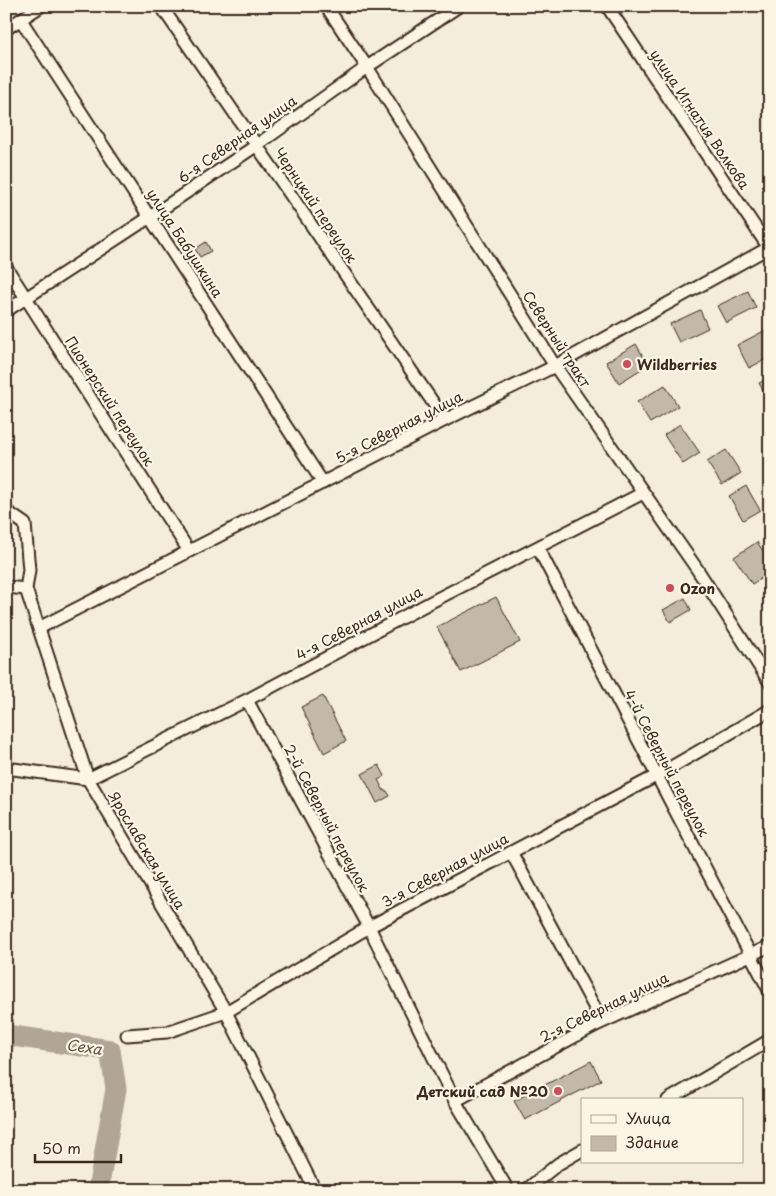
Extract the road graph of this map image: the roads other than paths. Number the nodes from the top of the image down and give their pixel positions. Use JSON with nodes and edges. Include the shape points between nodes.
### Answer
{"nodes":[{"id":1,"x":41,"y":6,"type":"edge"},
{"id":2,"x":161,"y":6,"type":"edge"},
{"id":3,"x":326,"y":6,"type":"edge"},
{"id":4,"x":459,"y":6,"type":"edge"},
{"id":5,"x":607,"y":6,"type":"edge"},
{"id":6,"x":21,"y":20,"type":"junction"},
{"id":7,"x":6,"y":29,"type":"edge"},
{"id":8,"x":367,"y":67,"type":"junction"},
{"id":9,"x":257,"y":145,"type":"junction"},
{"id":10,"x":150,"y":217,"type":"junction"},
{"id":11,"x":769,"y":248,"type":"edge"},
{"id":12,"x":6,"y":267,"type":"edge"},
{"id":13,"x":26,"y":298,"type":"junction"},
{"id":14,"x":6,"y":311,"type":"edge"},
{"id":15,"x":555,"y":366,"type":"junction"},
{"id":16,"x":445,"y":420,"type":"junction"},
{"id":17,"x":323,"y":482,"type":"junction"},
{"id":18,"x":643,"y":493,"type":"junction"},
{"id":19,"x":6,"y":511,"type":"edge"},
{"id":20,"x":538,"y":548,"type":"junction"},
{"id":21,"x":189,"y":551,"type":"junction"},
{"id":22,"x":6,"y":587,"type":"edge"},
{"id":23,"x":26,"y":589,"type":"junction"},
{"id":24,"x":39,"y":628,"type":"junction"},
{"id":25,"x":770,"y":683,"type":"edge"},
{"id":26,"x":247,"y":700,"type":"junction"},
{"id":27,"x":770,"y":710,"type":"edge"},
{"id":28,"x":6,"y":768,"type":"edge"},
{"id":29,"x":656,"y":776,"type":"junction"},
{"id":30,"x":88,"y":779,"type":"junction"},
{"id":31,"x":511,"y":852,"type":"junction"},
{"id":32,"x":369,"y":927,"type":"junction"},
{"id":33,"x":770,"y":946,"type":"edge"},
{"id":34,"x":751,"y":955,"type":"junction"},
{"id":35,"x":770,"y":992,"type":"edge"},
{"id":36,"x":226,"y":1012,"type":"junction"},
{"id":37,"x":596,"y":1025,"type":"junction"},
{"id":38,"x":127,"y":1035,"type":"dead end"},
{"id":39,"x":770,"y":1040,"type":"edge"},
{"id":40,"x":671,"y":1098,"type":"edge"},
{"id":41,"x":455,"y":1101,"type":"junction"},
{"id":42,"x":581,"y":1151,"type":"edge"},
{"id":43,"x":315,"y":1190,"type":"edge"},
{"id":44,"x":508,"y":1190,"type":"edge"},
{"id":45,"x":526,"y":1190,"type":"edge"}],
"edges":[{"from":1,"to":6,"type":"street"},
{"from":2,"to":9,"type":"street","name":"Чернцкий переулок"},
{"from":3,"to":8,"type":"street","name":"Северный тракт"},
{"from":4,"to":8,"type":"street","name":"6-я Северная улица"},
{"from":5,"to":11,"type":"street","name":"улица Игнатия Волкова"},
{"from":6,"to":7,"type":"street"},
{"from":6,"to":10,"type":"street","name":"улица Бабушкина"},
{"from":8,"to":9,"type":"street","name":"6-я Северная улица"},
{"from":8,"to":15,"type":"street","name":"Северный тракт"},
{"from":9,"to":10,"type":"street","name":"6-я Северная улица"},
{"from":9,"to":16,"type":"street","name":"Чернцкий переулок"},
{"from":10,"to":13,"type":"street","name":"6-я Северная улица"},
{"from":10,"to":17,"type":"street","name":"улица Бабушкина"},
{"from":11,"to":15,"type":"street","name":"5-я Северная улица"},
{"from":12,"to":13,"type":"street","name":"Пионерский переулок"},
{"from":13,"to":14,"type":"street","name":"6-я Северная улица"},
{"from":13,"to":21,"type":"street","name":"Пионерский переулок"},
{"from":15,"to":16,"type":"street","name":"5-я Северная улица"},
{"from":15,"to":18,"type":"street","name":"Северный тракт"},
{"from":16,"to":17,"type":"street","name":"5-я Северная улица"},
{"from":17,"to":21,"type":"street","name":"5-я Северная улица"},
{"from":18,"to":20,"type":"street","name":"4-я Северная улица"},
{"from":18,"to":25,"type":"street","name":"Северный тракт","via":[[697,569]]},
{"from":19,"to":23,"type":"street","name":"Ярославская улица","via":[[25,524],[29,570]]},
{"from":20,"to":26,"type":"street","name":"4-я Северная улица"},
{"from":20,"to":29,"type":"street","name":"4-й Северный переулок"},
{"from":21,"to":24,"type":"street","name":"5-я Северная улица"},
{"from":22,"to":23,"type":"street"},
{"from":23,"to":24,"type":"street","name":"Ярославская улица"},
{"from":24,"to":30,"type":"street","name":"Ярославская улица"},
{"from":26,"to":30,"type":"street","name":"4-я Северная улица"},
{"from":26,"to":32,"type":"street","name":"2-й Северный переулок"},
{"from":27,"to":29,"type":"street","name":"3-я Северная улица"},
{"from":28,"to":30,"type":"street"},
{"from":29,"to":31,"type":"street","name":"3-я Северная улица"},
{"from":29,"to":34,"type":"street","name":"4-й Северный переулок"},
{"from":30,"to":36,"type":"street","name":"Ярославская улица"},
{"from":31,"to":32,"type":"street","name":"3-я Северная улица"},
{"from":31,"to":37,"type":"street","via":[[596,1010]]},
{"from":32,"to":36,"type":"street","name":"3-я Северная улица"},
{"from":32,"to":41,"type":"street","name":"2-й Северный переулок"},
{"from":33,"to":34,"type":"street","name":"2-я Северная улица"},
{"from":34,"to":35,"type":"street","name":"4-й Северный переулок"},
{"from":34,"to":37,"type":"street","name":"2-я Северная улица"},
{"from":36,"to":38,"type":"street","name":"3-я Северная улица","via":[[167,1032]]},
{"from":36,"to":43,"type":"street","name":"Ярославская улица"},
{"from":37,"to":41,"type":"street","name":"2-я Северная улица"},
{"from":39,"to":40,"type":"street"},
{"from":41,"to":44,"type":"street","name":"2-й Северный переулок"},
{"from":42,"to":45,"type":"street"}]}
